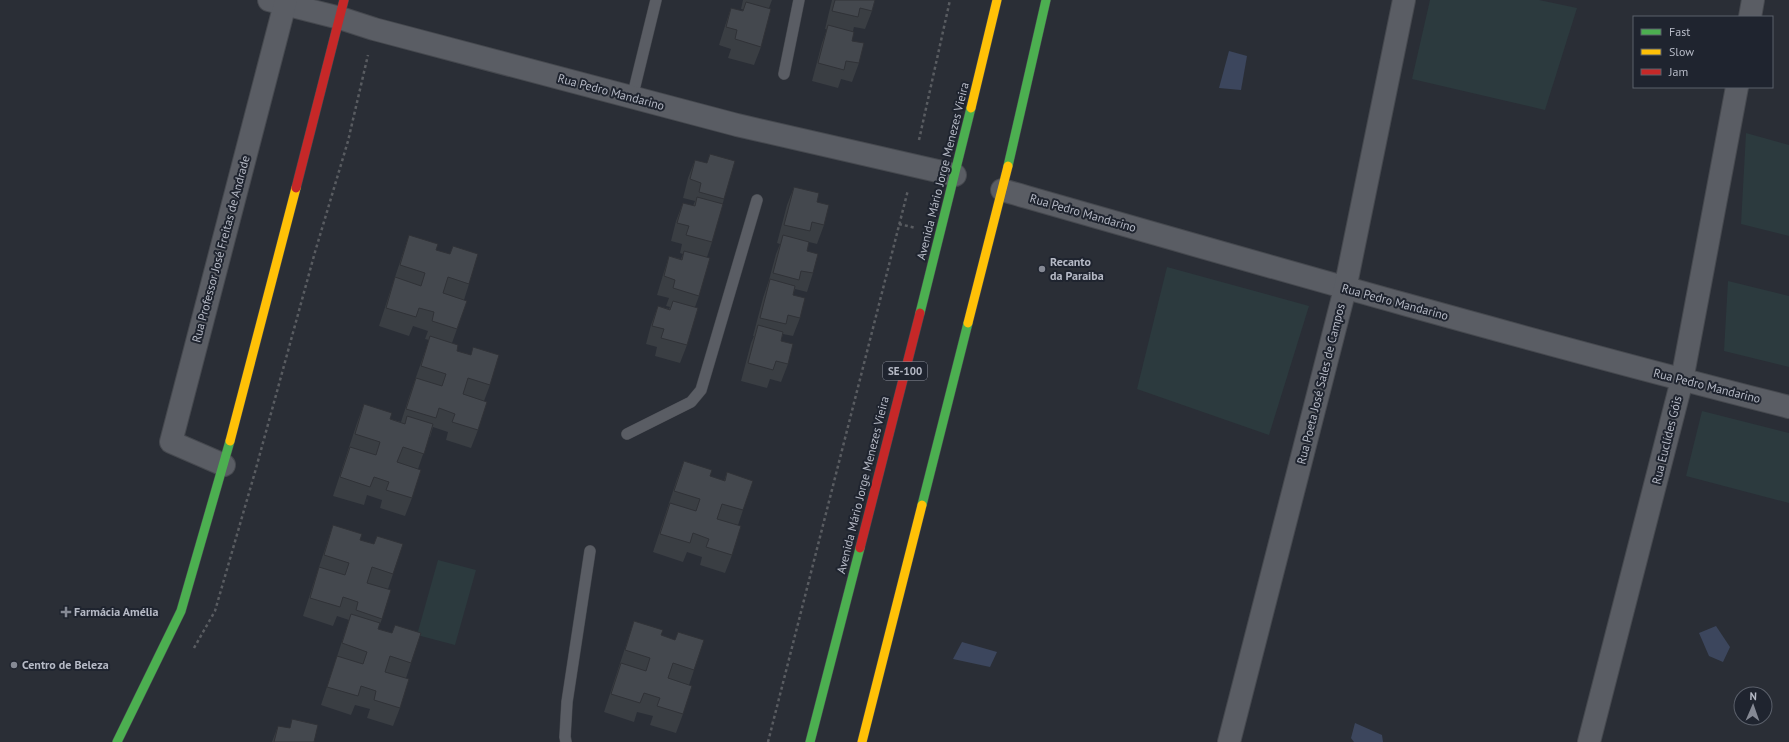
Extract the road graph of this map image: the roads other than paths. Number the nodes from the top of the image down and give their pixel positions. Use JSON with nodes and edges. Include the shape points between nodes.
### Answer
{"nodes":[{"id":1,"x":656,"y":0,"type":"edge"},
{"id":2,"x":800,"y":0,"type":"edge"},
{"id":3,"x":997,"y":0,"type":"edge"},
{"id":4,"x":1046,"y":0,"type":"edge"},
{"id":5,"x":1404,"y":0,"type":"edge"},
{"id":6,"x":1753,"y":0,"type":"edge"},
{"id":7,"x":280,"y":1,"type":"edge"},
{"id":8,"x":342,"y":9,"type":"edge"},
{"id":9,"x":1750,"y":16,"type":"edge"},
{"id":10,"x":784,"y":74,"type":"dead end"},
{"id":11,"x":1737,"y":88,"type":"edge"},
{"id":12,"x":632,"y":98,"type":"junction"},
{"id":13,"x":955,"y":175,"type":"junction"},
{"id":14,"x":1002,"y":190,"type":"junction"},
{"id":15,"x":757,"y":200,"type":"dead end"},
{"id":16,"x":1345,"y":289,"type":"junction"},
{"id":17,"x":1682,"y":380,"type":"junction"},
{"id":18,"x":1789,"y":407,"type":"edge"},
{"id":19,"x":627,"y":434,"type":"dead end"},
{"id":20,"x":224,"y":465,"type":"junction"},
{"id":21,"x":590,"y":551,"type":"dead end"},
{"id":22,"x":117,"y":742,"type":"edge"},
{"id":23,"x":566,"y":742,"type":"edge"},
{"id":24,"x":810,"y":742,"type":"edge"},
{"id":25,"x":862,"y":742,"type":"edge"},
{"id":26,"x":1229,"y":742,"type":"edge"},
{"id":27,"x":1589,"y":742,"type":"edge"}],
"edges":[{"from":1,"to":12,"type":"lane"},
{"from":2,"to":10,"type":"lane"},
{"from":3,"to":13,"type":"main road","name":"Avenida Mário Jorge Menezes Vieira","number":"SE-100"},
{"from":4,"to":14,"type":"main road"},
{"from":5,"to":16,"type":"street","name":"Rua Poeta José Sales de Campos"},
{"from":6,"to":9,"type":"street"},
{"from":7,"to":8,"type":"street","name":"Rua Pedro Mandarino"},
{"from":7,"to":20,"type":"street","name":"Rua Professor José Freitas de Andrade","via":[[171,442]]},
{"from":8,"to":12,"type":"street","name":"Rua Pedro Mandarino","via":[[374,30]]},
{"from":8,"to":20,"type":"main road"},
{"from":11,"to":17,"type":"street","name":"Rua Euclídes Góis"},
{"from":12,"to":13,"type":"street","name":"Rua Pedro Mandarino"},
{"from":13,"to":24,"type":"main road","name":"Avenida Mário Jorge Menezes Vieira","number":"SE-100"},
{"from":14,"to":16,"type":"street","name":"Rua Pedro Mandarino"},
{"from":14,"to":25,"type":"main road"},
{"from":15,"to":19,"type":"lane","via":[[701,390],[690,402]]},
{"from":16,"to":17,"type":"street","name":"Rua Pedro Mandarino"},
{"from":16,"to":26,"type":"street","name":"Rua Poeta José Sales de Campos"},
{"from":17,"to":18,"type":"street","name":"Rua Pedro Mandarino"},
{"from":17,"to":27,"type":"street","name":"Rua Euclídes Góis"},
{"from":20,"to":22,"type":"main road","via":[[181,611]]},
{"from":21,"to":23,"type":"lane","via":[[567,702]]}]}
